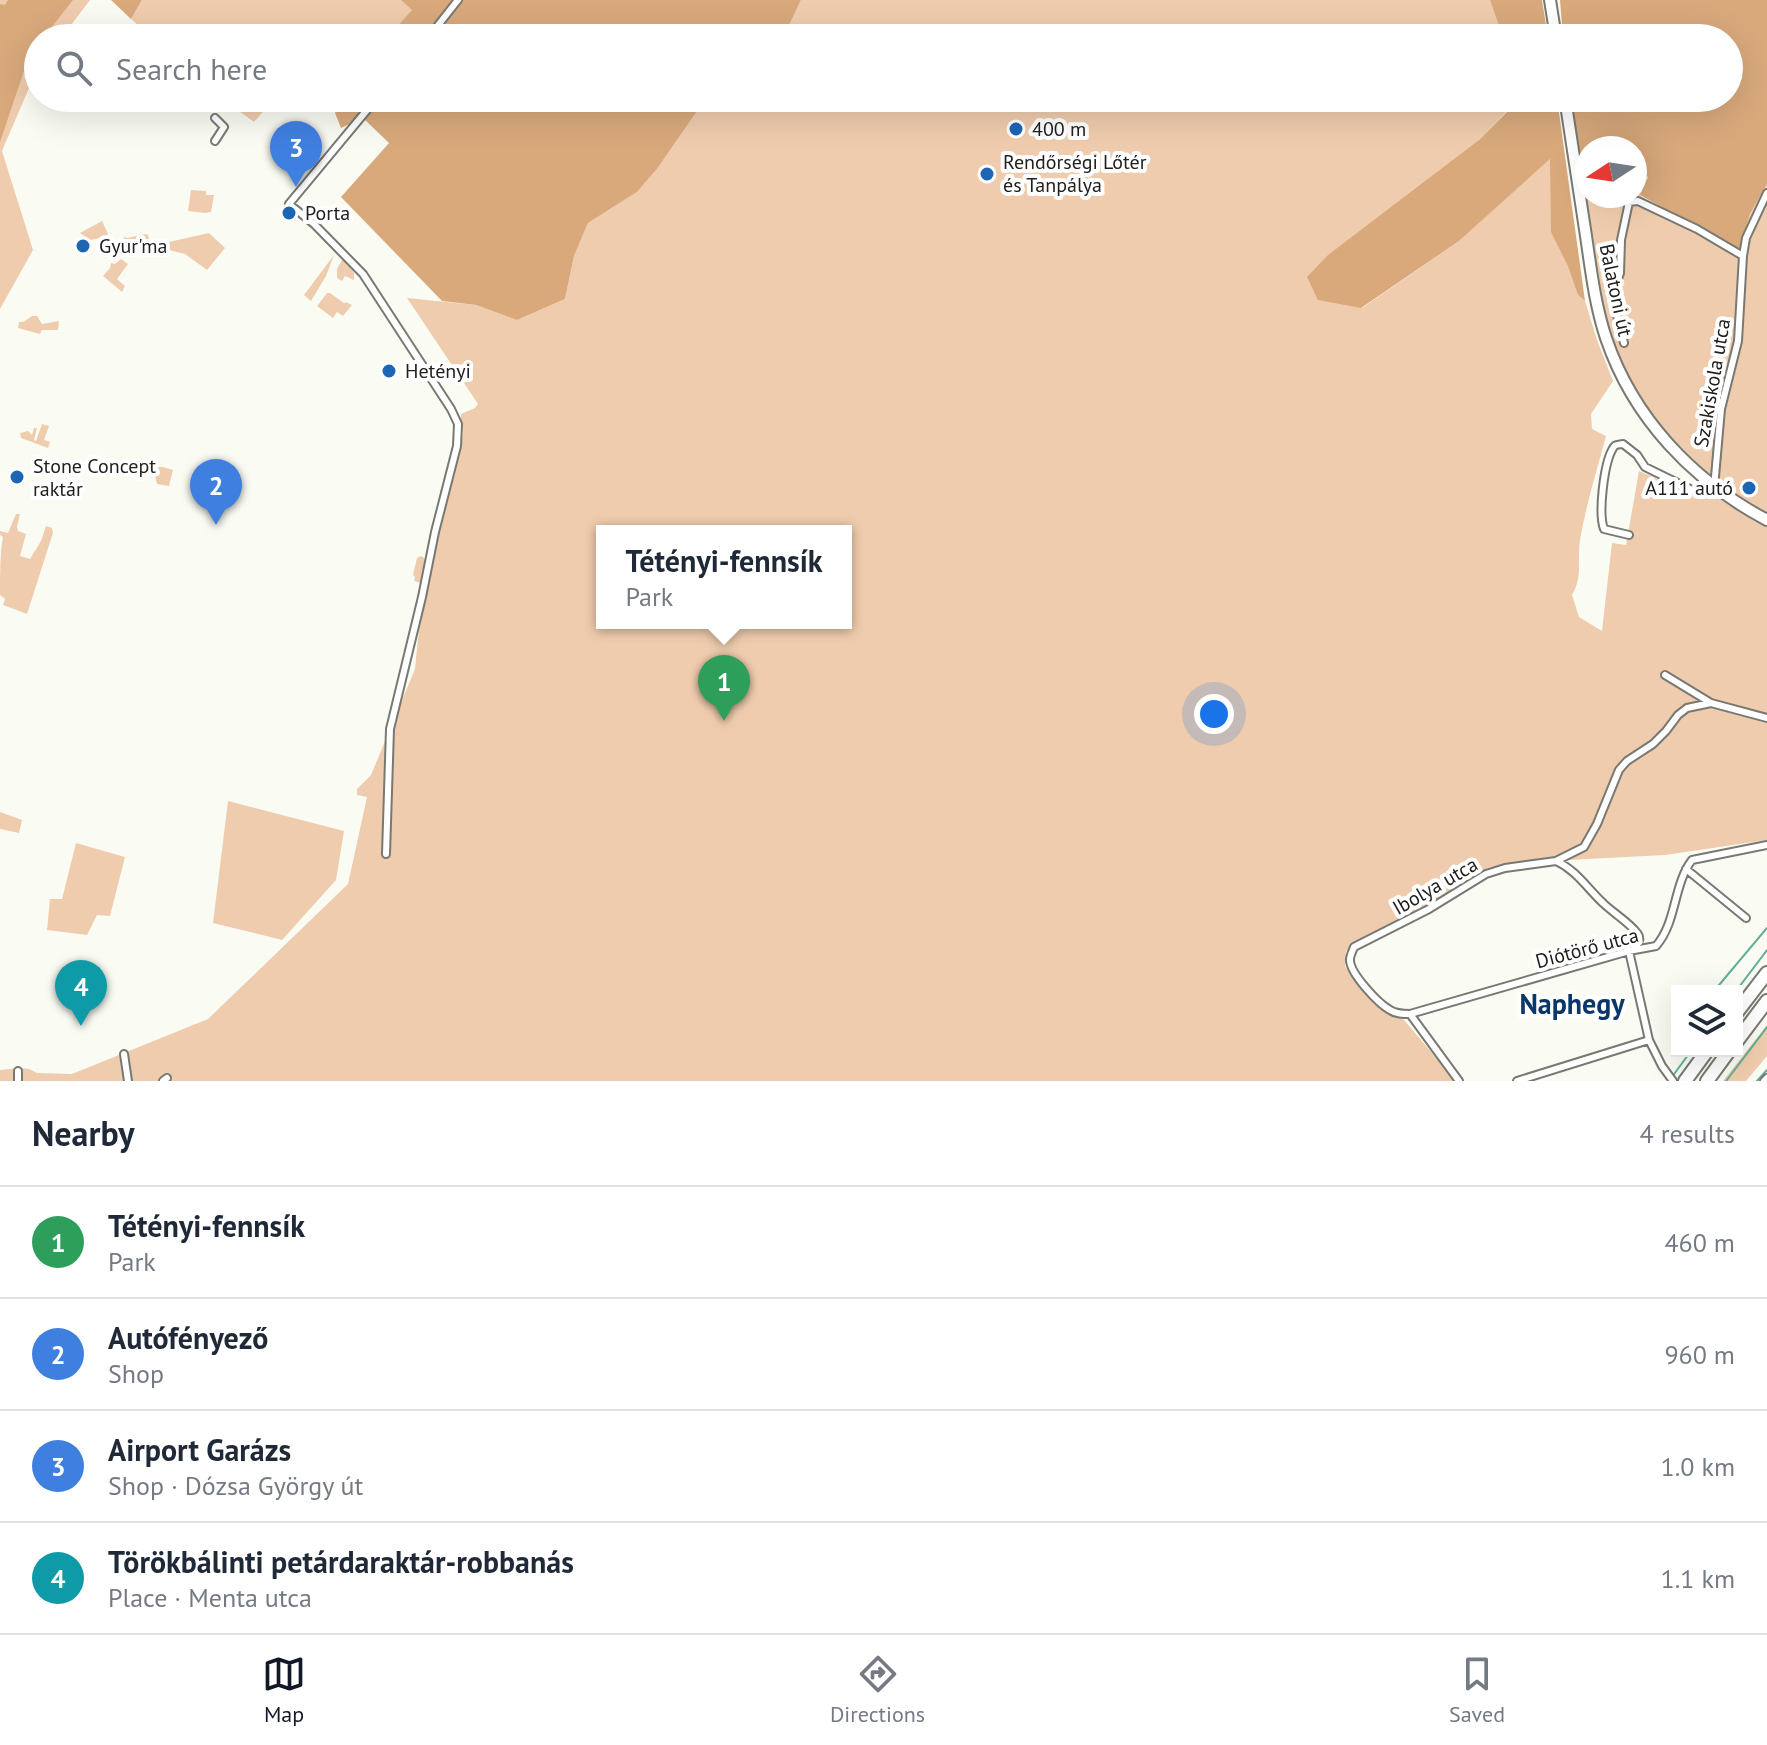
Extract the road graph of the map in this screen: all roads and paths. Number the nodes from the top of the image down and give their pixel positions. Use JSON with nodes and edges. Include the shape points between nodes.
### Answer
{"nodes":[{"id":1,"x":458,"y":0,"type":"edge"},
{"id":2,"x":1550,"y":0,"type":"edge"},
{"id":3,"x":439,"y":24,"type":"edge"},
{"id":4,"x":1554,"y":24,"type":"edge"},
{"id":5,"x":365,"y":112,"type":"edge"},
{"id":6,"x":1568,"y":112,"type":"edge"},
{"id":7,"x":215,"y":118,"type":"dead end"},
{"id":8,"x":215,"y":141,"type":"dead end"},
{"id":9,"x":1575,"y":146,"type":"edge"},
{"id":10,"x":1767,"y":193,"type":"edge"},
{"id":11,"x":1647,"y":205,"type":"edge"},
{"id":12,"x":1585,"y":208,"type":"edge"},
{"id":13,"x":1628,"y":208,"type":"edge"},
{"id":14,"x":1743,"y":256,"type":"junction"},
{"id":15,"x":1624,"y":343,"type":"dead end"},
{"id":16,"x":1714,"y":488,"type":"junction"},
{"id":17,"x":1767,"y":520,"type":"edge"},
{"id":18,"x":1629,"y":535,"type":"dead end"},
{"id":19,"x":1665,"y":675,"type":"dead end"},
{"id":20,"x":1711,"y":703,"type":"junction"},
{"id":21,"x":1767,"y":718,"type":"edge"},
{"id":22,"x":1767,"y":845,"type":"edge"},
{"id":23,"x":386,"y":854,"type":"dead end"},
{"id":24,"x":1556,"y":861,"type":"junction"},
{"id":25,"x":1686,"y":869,"type":"junction"},
{"id":26,"x":1746,"y":918,"type":"dead end"},
{"id":27,"x":1637,"y":932,"type":"junction"},
{"id":28,"x":1653,"y":947,"type":"junction"},
{"id":29,"x":1629,"y":951,"type":"junction"},
{"id":30,"x":1767,"y":973,"type":"edge"},
{"id":31,"x":1767,"y":1001,"type":"edge"},
{"id":32,"x":1743,"y":1004,"type":"edge"},
{"id":33,"x":1410,"y":1014,"type":"junction"},
{"id":34,"x":1743,"y":1033,"type":"edge"},
{"id":35,"x":1649,"y":1040,"type":"junction"},
{"id":36,"x":124,"y":1054,"type":"dead end"},
{"id":37,"x":1703,"y":1057,"type":"edge"},
{"id":38,"x":1725,"y":1057,"type":"edge"},
{"id":39,"x":18,"y":1071,"type":"dead end"},
{"id":40,"x":18,"y":1081,"type":"edge"},
{"id":41,"x":128,"y":1081,"type":"edge"},
{"id":42,"x":1459,"y":1081,"type":"edge"},
{"id":43,"x":1517,"y":1081,"type":"edge"},
{"id":44,"x":1673,"y":1081,"type":"edge"},
{"id":45,"x":1685,"y":1081,"type":"edge"},
{"id":46,"x":1707,"y":1081,"type":"edge"}],
"edges":[{"from":1,"to":3,"type":"street"},
{"from":2,"to":4,"type":"main road"},
{"from":5,"to":23,"type":"street","via":[[289,204],[363,274],[458,424],[390,729]]},
{"from":6,"to":9,"type":"main road","name":"Balatoni út"},
{"from":7,"to":8,"type":"street","via":[[224,127]]},
{"from":10,"to":14,"type":"street","name":"Szakiskola utca","via":[[1750,226]]},
{"from":11,"to":14,"type":"street"},
{"from":12,"to":16,"type":"main road","name":"Balatoni út","via":[[1597,303],[1617,365],[1664,439]]},
{"from":13,"to":15,"type":"street","via":[[1612,296]]},
{"from":14,"to":16,"type":"street","name":"Szakiskola utca","via":[[1738,341],[1721,409]]},
{"from":16,"to":17,"type":"main road","name":"Balatoni út"},
{"from":16,"to":18,"type":"street","via":[[1708,493],[1690,489],[1645,467],[1637,455],[1617,445],[1607,467],[1601,523],[1604,529]]},
{"from":19,"to":20,"type":"street"},
{"from":20,"to":21,"type":"street"},
{"from":20,"to":24,"type":"street","via":[[1687,708],[1653,744],[1627,761],[1584,847]]},
{"from":22,"to":25,"type":"street","via":[[1696,859]]},
{"from":24,"to":27,"type":"street"},
{"from":24,"to":33,"type":"street","name":"Ibolya utca","via":[[1486,874],[1354,947],[1349,958],[1359,979],[1390,1010]]},
{"from":25,"to":26,"type":"street"},
{"from":25,"to":28,"type":"street","name":"Diótörő utca","via":[[1669,923]]},
{"from":27,"to":28,"type":"street"},
{"from":27,"to":29,"type":"street","via":[[1637,947]]},
{"from":28,"to":29,"type":"street","name":"Diótörő utca"},
{"from":29,"to":33,"type":"street","name":"Diótörő utca"},
{"from":29,"to":35,"type":"street"},
{"from":30,"to":32,"type":"highway"},
{"from":31,"to":34,"type":"highway"},
{"from":33,"to":42,"type":"street"},
{"from":35,"to":43,"type":"street"},
{"from":35,"to":44,"type":"street"},
{"from":36,"to":41,"type":"street"},
{"from":37,"to":45,"type":"highway"},
{"from":38,"to":46,"type":"highway"},
{"from":39,"to":40,"type":"street"}]}
